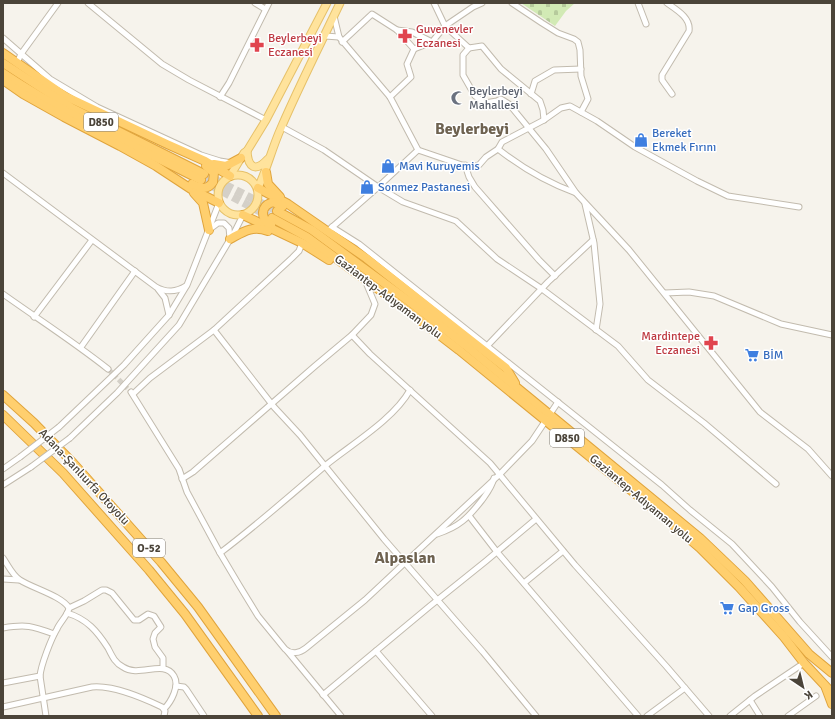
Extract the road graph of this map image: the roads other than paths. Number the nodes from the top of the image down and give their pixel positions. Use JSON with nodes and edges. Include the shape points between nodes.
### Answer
{"nodes":[{"id":1,"x":58,"y":3,"type":"edge"},
{"id":2,"x":88,"y":3,"type":"edge"},
{"id":3,"x":255,"y":3,"type":"edge"},
{"id":4,"x":269,"y":3,"type":"edge"},
{"id":5,"x":327,"y":3,"type":"edge"},
{"id":6,"x":340,"y":3,"type":"edge"},
{"id":7,"x":434,"y":3,"type":"edge"},
{"id":8,"x":482,"y":3,"type":"edge"},
{"id":9,"x":512,"y":3,"type":"edge"},
{"id":10,"x":638,"y":3,"type":"edge"},
{"id":11,"x":667,"y":3,"type":"edge"},
{"id":12,"x":265,"y":9,"type":"junction"},
{"id":13,"x":334,"y":16,"type":"junction"},
{"id":14,"x":646,"y":24,"type":"dead end"},
{"id":15,"x":445,"y":26,"type":"junction"},
{"id":16,"x":397,"y":30,"type":"junction"},
{"id":17,"x":325,"y":36,"type":"junction"},
{"id":18,"x":3,"y":38,"type":"edge"},
{"id":19,"x":340,"y":40,"type":"junction"},
{"id":20,"x":432,"y":42,"type":"junction"},
{"id":21,"x":469,"y":48,"type":"junction"},
{"id":22,"x":414,"y":49,"type":"junction"},
{"id":23,"x":3,"y":53,"type":"edge"},
{"id":24,"x":21,"y":54,"type":"junction"},
{"id":25,"x":17,"y":63,"type":"junction"},
{"id":26,"x":3,"y":64,"type":"edge"},
{"id":27,"x":581,"y":69,"type":"junction"},
{"id":28,"x":3,"y":73,"type":"edge"},
{"id":29,"x":3,"y":80,"type":"edge"},
{"id":30,"x":530,"y":94,"type":"junction"},
{"id":31,"x":672,"y":94,"type":"dead end"},
{"id":32,"x":220,"y":97,"type":"junction"},
{"id":33,"x":390,"y":97,"type":"junction"},
{"id":34,"x":582,"y":112,"type":"junction"},
{"id":35,"x":266,"y":120,"type":"junction"},
{"id":36,"x":544,"y":120,"type":"junction"},
{"id":37,"x":282,"y":127,"type":"junction"},
{"id":38,"x":529,"y":128,"type":"junction"},
{"id":39,"x":167,"y":144,"type":"junction"},
{"id":40,"x":498,"y":149,"type":"junction"},
{"id":41,"x":418,"y":150,"type":"junction"},
{"id":42,"x":247,"y":151,"type":"junction"},
{"id":43,"x":241,"y":158,"type":"junction"},
{"id":44,"x":269,"y":158,"type":"junction"},
{"id":45,"x":205,"y":161,"type":"junction"},
{"id":46,"x":233,"y":163,"type":"junction"},
{"id":47,"x":465,"y":165,"type":"junction"},
{"id":48,"x":156,"y":166,"type":"junction"},
{"id":49,"x":266,"y":172,"type":"junction"},
{"id":50,"x":3,"y":173,"type":"edge"},
{"id":51,"x":230,"y":176,"type":"junction"},
{"id":52,"x":378,"y":187,"type":"junction"},
{"id":53,"x":258,"y":188,"type":"junction"},
{"id":54,"x":191,"y":189,"type":"junction"},
{"id":55,"x":576,"y":193,"type":"junction"},
{"id":56,"x":219,"y":203,"type":"junction"},
{"id":57,"x":585,"y":203,"type":"junction"},
{"id":58,"x":288,"y":204,"type":"junction"},
{"id":59,"x":799,"y":207,"type":"dead end"},
{"id":60,"x":243,"y":215,"type":"junction"},
{"id":61,"x":317,"y":224,"type":"junction"},
{"id":62,"x":330,"y":229,"type":"junction"},
{"id":63,"x":209,"y":230,"type":"junction"},
{"id":64,"x":294,"y":239,"type":"junction"},
{"id":65,"x":92,"y":240,"type":"junction"},
{"id":66,"x":230,"y":240,"type":"junction"},
{"id":67,"x":593,"y":240,"type":"junction"},
{"id":68,"x":302,"y":243,"type":"junction"},
{"id":69,"x":134,"y":271,"type":"junction"},
{"id":70,"x":555,"y":276,"type":"junction"},
{"id":71,"x":188,"y":285,"type":"junction"},
{"id":72,"x":367,"y":285,"type":"junction"},
{"id":73,"x":156,"y":287,"type":"junction"},
{"id":74,"x":542,"y":289,"type":"junction"},
{"id":75,"x":665,"y":293,"type":"junction"},
{"id":76,"x":3,"y":294,"type":"edge"},
{"id":77,"x":169,"y":315,"type":"junction"},
{"id":78,"x":34,"y":317,"type":"junction"},
{"id":79,"x":214,"y":330,"type":"junction"},
{"id":80,"x":596,"y":330,"type":"junction"},
{"id":81,"x":352,"y":335,"type":"junction"},
{"id":82,"x":832,"y":335,"type":"edge"},
{"id":83,"x":488,"y":345,"type":"junction"},
{"id":84,"x":81,"y":347,"type":"junction"},
{"id":85,"x":108,"y":368,"type":"tunnel mouth"},
{"id":86,"x":517,"y":388,"type":"junction"},
{"id":87,"x":410,"y":390,"type":"junction"},
{"id":88,"x":3,"y":395,"type":"edge"},
{"id":89,"x":516,"y":396,"type":"junction"},
{"id":90,"x":558,"y":402,"type":"junction"},
{"id":91,"x":271,"y":405,"type":"junction"},
{"id":92,"x":3,"y":415,"type":"edge"},
{"id":93,"x":548,"y":418,"type":"junction"},
{"id":94,"x":326,"y":466,"type":"junction"},
{"id":95,"x":3,"y":469,"type":"edge"},
{"id":96,"x":500,"y":474,"type":"junction"},
{"id":97,"x":832,"y":476,"type":"edge"},
{"id":98,"x":494,"y":478,"type":"junction"},
{"id":99,"x":182,"y":479,"type":"junction"},
{"id":100,"x":776,"y":484,"type":"dead end"},
{"id":101,"x":3,"y":485,"type":"edge"},
{"id":102,"x":470,"y":517,"type":"junction"},
{"id":103,"x":536,"y":519,"type":"junction"},
{"id":104,"x":434,"y":535,"type":"junction"},
{"id":105,"x":563,"y":551,"type":"junction"},
{"id":106,"x":497,"y":552,"type":"junction"},
{"id":107,"x":220,"y":553,"type":"junction"},
{"id":108,"x":3,"y":558,"type":"edge"},
{"id":109,"x":406,"y":563,"type":"junction"},
{"id":110,"x":3,"y":579,"type":"edge"},
{"id":111,"x":20,"y":580,"type":"junction"},
{"id":112,"x":524,"y":583,"type":"junction"},
{"id":113,"x":437,"y":600,"type":"junction"},
{"id":114,"x":68,"y":610,"type":"junction"},
{"id":115,"x":3,"y":628,"type":"edge"},
{"id":116,"x":54,"y":634,"type":"junction"},
{"id":117,"x":376,"y":651,"type":"junction"},
{"id":118,"x":288,"y":652,"type":"junction"},
{"id":119,"x":832,"y":657,"type":"edge"},
{"id":120,"x":804,"y":663,"type":"junction"},
{"id":121,"x":163,"y":668,"type":"junction"},
{"id":122,"x":832,"y":674,"type":"edge"},
{"id":123,"x":40,"y":676,"type":"junction"},
{"id":124,"x":3,"y":683,"type":"edge"},
{"id":125,"x":176,"y":686,"type":"junction"},
{"id":126,"x":826,"y":686,"type":"junction"},
{"id":127,"x":685,"y":688,"type":"junction"},
{"id":128,"x":832,"y":693,"type":"edge"},
{"id":129,"x":323,"y":695,"type":"junction"},
{"id":130,"x":816,"y":696,"type":"dead end"},
{"id":131,"x":43,"y":698,"type":"junction"},
{"id":132,"x":750,"y":700,"type":"junction"},
{"id":133,"x":832,"y":704,"type":"edge"},
{"id":134,"x":3,"y":707,"type":"edge"},
{"id":135,"x":164,"y":709,"type":"junction"},
{"id":136,"x":46,"y":716,"type":"edge"},
{"id":137,"x":164,"y":716,"type":"edge"},
{"id":138,"x":204,"y":716,"type":"edge"},
{"id":139,"x":258,"y":716,"type":"edge"},
{"id":140,"x":276,"y":716,"type":"edge"},
{"id":141,"x":341,"y":716,"type":"edge"},
{"id":142,"x":432,"y":716,"type":"edge"},
{"id":143,"x":536,"y":716,"type":"edge"},
{"id":144,"x":638,"y":716,"type":"edge"},
{"id":145,"x":647,"y":716,"type":"edge"},
{"id":146,"x":709,"y":716,"type":"edge"},
{"id":147,"x":730,"y":716,"type":"edge"},
{"id":148,"x":760,"y":716,"type":"edge"},
{"id":149,"x":788,"y":716,"type":"edge"}],
"edges":[{"from":1,"to":24,"type":"street"},
{"from":2,"to":32,"type":"street","via":[[162,64]]},
{"from":3,"to":12,"type":"street"},
{"from":4,"to":12,"type":"street"},
{"from":5,"to":35,"type":"main road"},
{"from":6,"to":13,"type":"main road"},
{"from":7,"to":15,"type":"street"},
{"from":8,"to":15,"type":"street"},
{"from":9,"to":27,"type":"street","via":[[558,33],[578,42]]},
{"from":10,"to":14,"type":"street"},
{"from":11,"to":31,"type":"street","via":[[690,24],[689,32],[662,75],[662,80]]},
{"from":12,"to":32,"type":"street"},
{"from":13,"to":17,"type":"main road"},
{"from":13,"to":19,"type":"street"},
{"from":15,"to":20,"type":"street"},
{"from":15,"to":21,"type":"street"},
{"from":16,"to":19,"type":"street","via":[[372,14]]},
{"from":16,"to":20,"type":"street","via":[[412,32]]},
{"from":16,"to":22,"type":"street"},
{"from":17,"to":19,"type":"street"},
{"from":17,"to":37,"type":"main road"},
{"from":18,"to":24,"type":"street"},
{"from":19,"to":33,"type":"street"},
{"from":20,"to":22,"type":"street"},
{"from":21,"to":30,"type":"street","via":[[482,46],[501,69]]},
{"from":21,"to":38,"type":"street","via":[[463,55],[463,75],[475,96],[485,102],[503,100]]},
{"from":22,"to":33,"type":"street","via":[[407,64],[412,77]]},
{"from":23,"to":25,"type":"highway"},
{"from":24,"to":25,"type":"street"},
{"from":24,"to":46,"type":"street","via":[[50,79],[97,107],[202,155]]},
{"from":25,"to":39,"type":"highway","via":[[65,96]]},
{"from":26,"to":28,"type":"highway","number":"D850","via":[[72,108],[202,177],[73,115]]},
{"from":27,"to":30,"type":"street","via":[[554,70],[535,81]]},
{"from":27,"to":34,"type":"street","via":[[588,98]]},
{"from":29,"to":48,"type":"highway","via":[[64,118]]},
{"from":30,"to":36,"type":"street","via":[[540,101]]},
{"from":32,"to":35,"type":"street"},
{"from":33,"to":41,"type":"street"},
{"from":34,"to":36,"type":"street","via":[[570,106],[561,108]]},
{"from":34,"to":59,"type":"street","via":[[635,147],[728,196]]},
{"from":35,"to":42,"type":"main road"},
{"from":36,"to":38,"type":"street"},
{"from":37,"to":44,"type":"main road"},
{"from":37,"to":52,"type":"street","via":[[324,150]]},
{"from":38,"to":40,"type":"street","via":[[502,142]]},
{"from":38,"to":55,"type":"street"},
{"from":39,"to":45,"type":"highway"},
{"from":39,"to":48,"type":"highway","via":[[209,168],[214,176],[213,182],[208,188],[201,188]]},
{"from":40,"to":47,"type":"street","via":[[479,165]]},
{"from":40,"to":55,"type":"street","via":[[513,161],[557,186]]},
{"from":41,"to":47,"type":"street"},
{"from":41,"to":52,"type":"street"},
{"from":42,"to":43,"type":"main road"},
{"from":42,"to":44,"type":"main road","via":[[248,160],[253,167],[262,165]]},
{"from":43,"to":46,"type":"highway"},
{"from":43,"to":51,"type":"main road"},
{"from":44,"to":49,"type":"main road"},
{"from":45,"to":46,"type":"highway","via":[[221,166]]},
{"from":45,"to":51,"type":"highway"},
{"from":47,"to":70,"type":"street","via":[[475,187]]},
{"from":48,"to":54,"type":"highway"},
{"from":49,"to":53,"type":"main road"},
{"from":49,"to":58,"type":"highway","via":[[268,184]]},
{"from":50,"to":65,"type":"street"},
{"from":51,"to":53,"type":"main road","via":[[247,177]]},
{"from":51,"to":56,"type":"main road","via":[[220,186]]},
{"from":52,"to":62,"type":"street"},
{"from":52,"to":74,"type":"street","via":[[403,202],[456,221],[498,259]]},
{"from":53,"to":58,"type":"highway"},
{"from":53,"to":60,"type":"main road","via":[[259,197],[256,205],[251,212]]},
{"from":54,"to":56,"type":"highway"},
{"from":54,"to":63,"type":"highway","via":[[203,204]]},
{"from":55,"to":57,"type":"street"},
{"from":56,"to":60,"type":"main road","via":[[229,214]]},
{"from":56,"to":63,"type":"street"},
{"from":57,"to":67,"type":"street"},
{"from":57,"to":75,"type":"street"},
{"from":58,"to":61,"type":"highway"},
{"from":60,"to":64,"type":"highway"},
{"from":60,"to":66,"type":"street"},
{"from":61,"to":62,"type":"highway"},
{"from":61,"to":68,"type":"highway","via":[[276,203],[270,203],[265,207],[262,215],[265,221]]},
{"from":62,"to":83,"type":"street","via":[[359,244]]},
{"from":62,"to":86,"type":"highway","via":[[506,368]]},
{"from":63,"to":66,"type":"street","via":[[218,223],[224,223],[229,228]]},
{"from":63,"to":71,"type":"street"},
{"from":64,"to":66,"type":"highway","via":[[260,228],[252,228]]},
{"from":64,"to":68,"type":"highway"},
{"from":65,"to":69,"type":"street"},
{"from":65,"to":78,"type":"street"},
{"from":66,"to":101,"type":"street","bridge":true,"via":[[179,325],[121,388],[70,438]]},
{"from":67,"to":70,"type":"street"},
{"from":67,"to":80,"type":"street","via":[[600,304]]},
{"from":68,"to":72,"type":"highway"},
{"from":68,"to":79,"type":"street","via":[[292,258]]},
{"from":69,"to":73,"type":"street"},
{"from":69,"to":84,"type":"street"},
{"from":70,"to":74,"type":"street"},
{"from":71,"to":73,"type":"street","via":[[176,291],[163,291]]},
{"from":71,"to":77,"type":"street"},
{"from":72,"to":81,"type":"street","via":[[375,308]]},
{"from":72,"to":89,"type":"highway","via":[[503,392]]},
{"from":73,"to":77,"type":"street","via":[[165,298]]},
{"from":74,"to":80,"type":"street"},
{"from":74,"to":83,"type":"street"},
{"from":75,"to":82,"type":"street","via":[[689,292],[714,296],[781,324]]},
{"from":75,"to":97,"type":"street","via":[[760,412],[808,449]]},
{"from":76,"to":78,"type":"street"},
{"from":77,"to":95,"type":"street","bridge":true,"via":[[120,370],[59,426]]},
{"from":78,"to":84,"type":"street"},
{"from":79,"to":91,"type":"street"},
{"from":79,"to":99,"type":"street","via":[[132,393],[160,436]]},
{"from":80,"to":100,"type":"street","via":[[618,346],[648,380]]},
{"from":81,"to":87,"type":"street"},
{"from":81,"to":91,"type":"street"},
{"from":83,"to":90,"type":"street"},
{"from":84,"to":85,"type":"street"},
{"from":86,"to":89,"type":"highway","name":"Gaziantep-Adıyaman yolu","number":"D850","via":[[414,305],[312,230],[274,214],[361,276]]},
{"from":86,"to":93,"type":"highway","name":"Gaziantep-Adıyaman yolu","number":"D850"},
{"from":87,"to":94,"type":"street","via":[[402,403],[389,415]]},
{"from":87,"to":96,"type":"street"},
{"from":88,"to":140,"type":"highway","name":"Adana-Şanlıurfa Otoyolu","number":"O-52","via":[[73,463],[161,562],[198,607]]},
{"from":89,"to":93,"type":"highway","name":"Gaziantep-Adıyaman yolu","number":"D850"},
{"from":90,"to":93,"type":"street"},
{"from":90,"to":119,"type":"street","via":[[732,544]]},
{"from":91,"to":94,"type":"street"},
{"from":91,"to":99,"type":"street"},
{"from":92,"to":139,"type":"highway","name":"Adana-Şanlıurfa Otoyolu","number":"O-52","via":[[63,473],[149,570],[185,614]]},
{"from":93,"to":96,"type":"street","via":[[532,440]]},
{"from":93,"to":120,"type":"highway","name":"Gaziantep-Adıyaman yolu","number":"D850","via":[[700,548],[762,612]]},
{"from":93,"to":122,"type":"highway","name":"Gaziantep-Adıyaman yolu","number":"D850","via":[[700,538],[745,581],[809,654]]},
{"from":94,"to":107,"type":"street"},
{"from":94,"to":109,"type":"street"},
{"from":96,"to":98,"type":"street"},
{"from":96,"to":103,"type":"street"},
{"from":98,"to":102,"type":"street","via":[[492,486]]},
{"from":98,"to":104,"type":"street"},
{"from":99,"to":107,"type":"street"},
{"from":102,"to":104,"type":"street","via":[[449,530]]},
{"from":102,"to":106,"type":"street"},
{"from":103,"to":105,"type":"street"},
{"from":103,"to":106,"type":"street"},
{"from":104,"to":109,"type":"street"},
{"from":105,"to":112,"type":"street"},
{"from":105,"to":127,"type":"street"},
{"from":106,"to":112,"type":"street"},
{"from":106,"to":113,"type":"street"},
{"from":107,"to":118,"type":"street","via":[[258,616]]},
{"from":108,"to":111,"type":"street"},
{"from":109,"to":113,"type":"street"},
{"from":109,"to":118,"type":"street","via":[[306,648],[298,652]]},
{"from":110,"to":111,"type":"street"},
{"from":111,"to":114,"type":"street","via":[[62,601]]},
{"from":112,"to":144,"type":"street"},
{"from":113,"to":117,"type":"street"},
{"from":113,"to":143,"type":"street"},
{"from":114,"to":116,"type":"street"},
{"from":114,"to":121,"type":"street","via":[[88,624],[103,641],[115,661],[124,669],[132,672]]},
{"from":114,"to":121,"type":"street","via":[[106,590],[112,593],[134,620],[148,614],[154,616],[161,626],[153,636],[153,642],[163,658]]},
{"from":115,"to":116,"type":"street","via":[[27,625]]},
{"from":116,"to":123,"type":"street"},
{"from":117,"to":129,"type":"street"},
{"from":117,"to":142,"type":"street"},
{"from":118,"to":129,"type":"street"},
{"from":120,"to":126,"type":"highway","name":"Gaziantep-Adıyaman yolu","number":"D850"},
{"from":120,"to":132,"type":"street"},
{"from":121,"to":125,"type":"street","via":[[173,675]]},
{"from":123,"to":124,"type":"street"},
{"from":123,"to":131,"type":"street"},
{"from":125,"to":135,"type":"street"},
{"from":125,"to":138,"type":"street","via":[[186,689]]},
{"from":126,"to":128,"type":"highway","name":"Gaziantep-Adıyaman yolu","number":"D850"},
{"from":126,"to":133,"type":"highway"},
{"from":127,"to":145,"type":"street"},
{"from":127,"to":146,"type":"street"},
{"from":129,"to":141,"type":"street"},
{"from":130,"to":149,"type":"street"},
{"from":131,"to":134,"type":"street"},
{"from":131,"to":135,"type":"street","via":[[103,687],[118,690]]},
{"from":131,"to":136,"type":"street"},
{"from":132,"to":147,"type":"street"},
{"from":132,"to":148,"type":"street"},
{"from":135,"to":137,"type":"street"}]}
